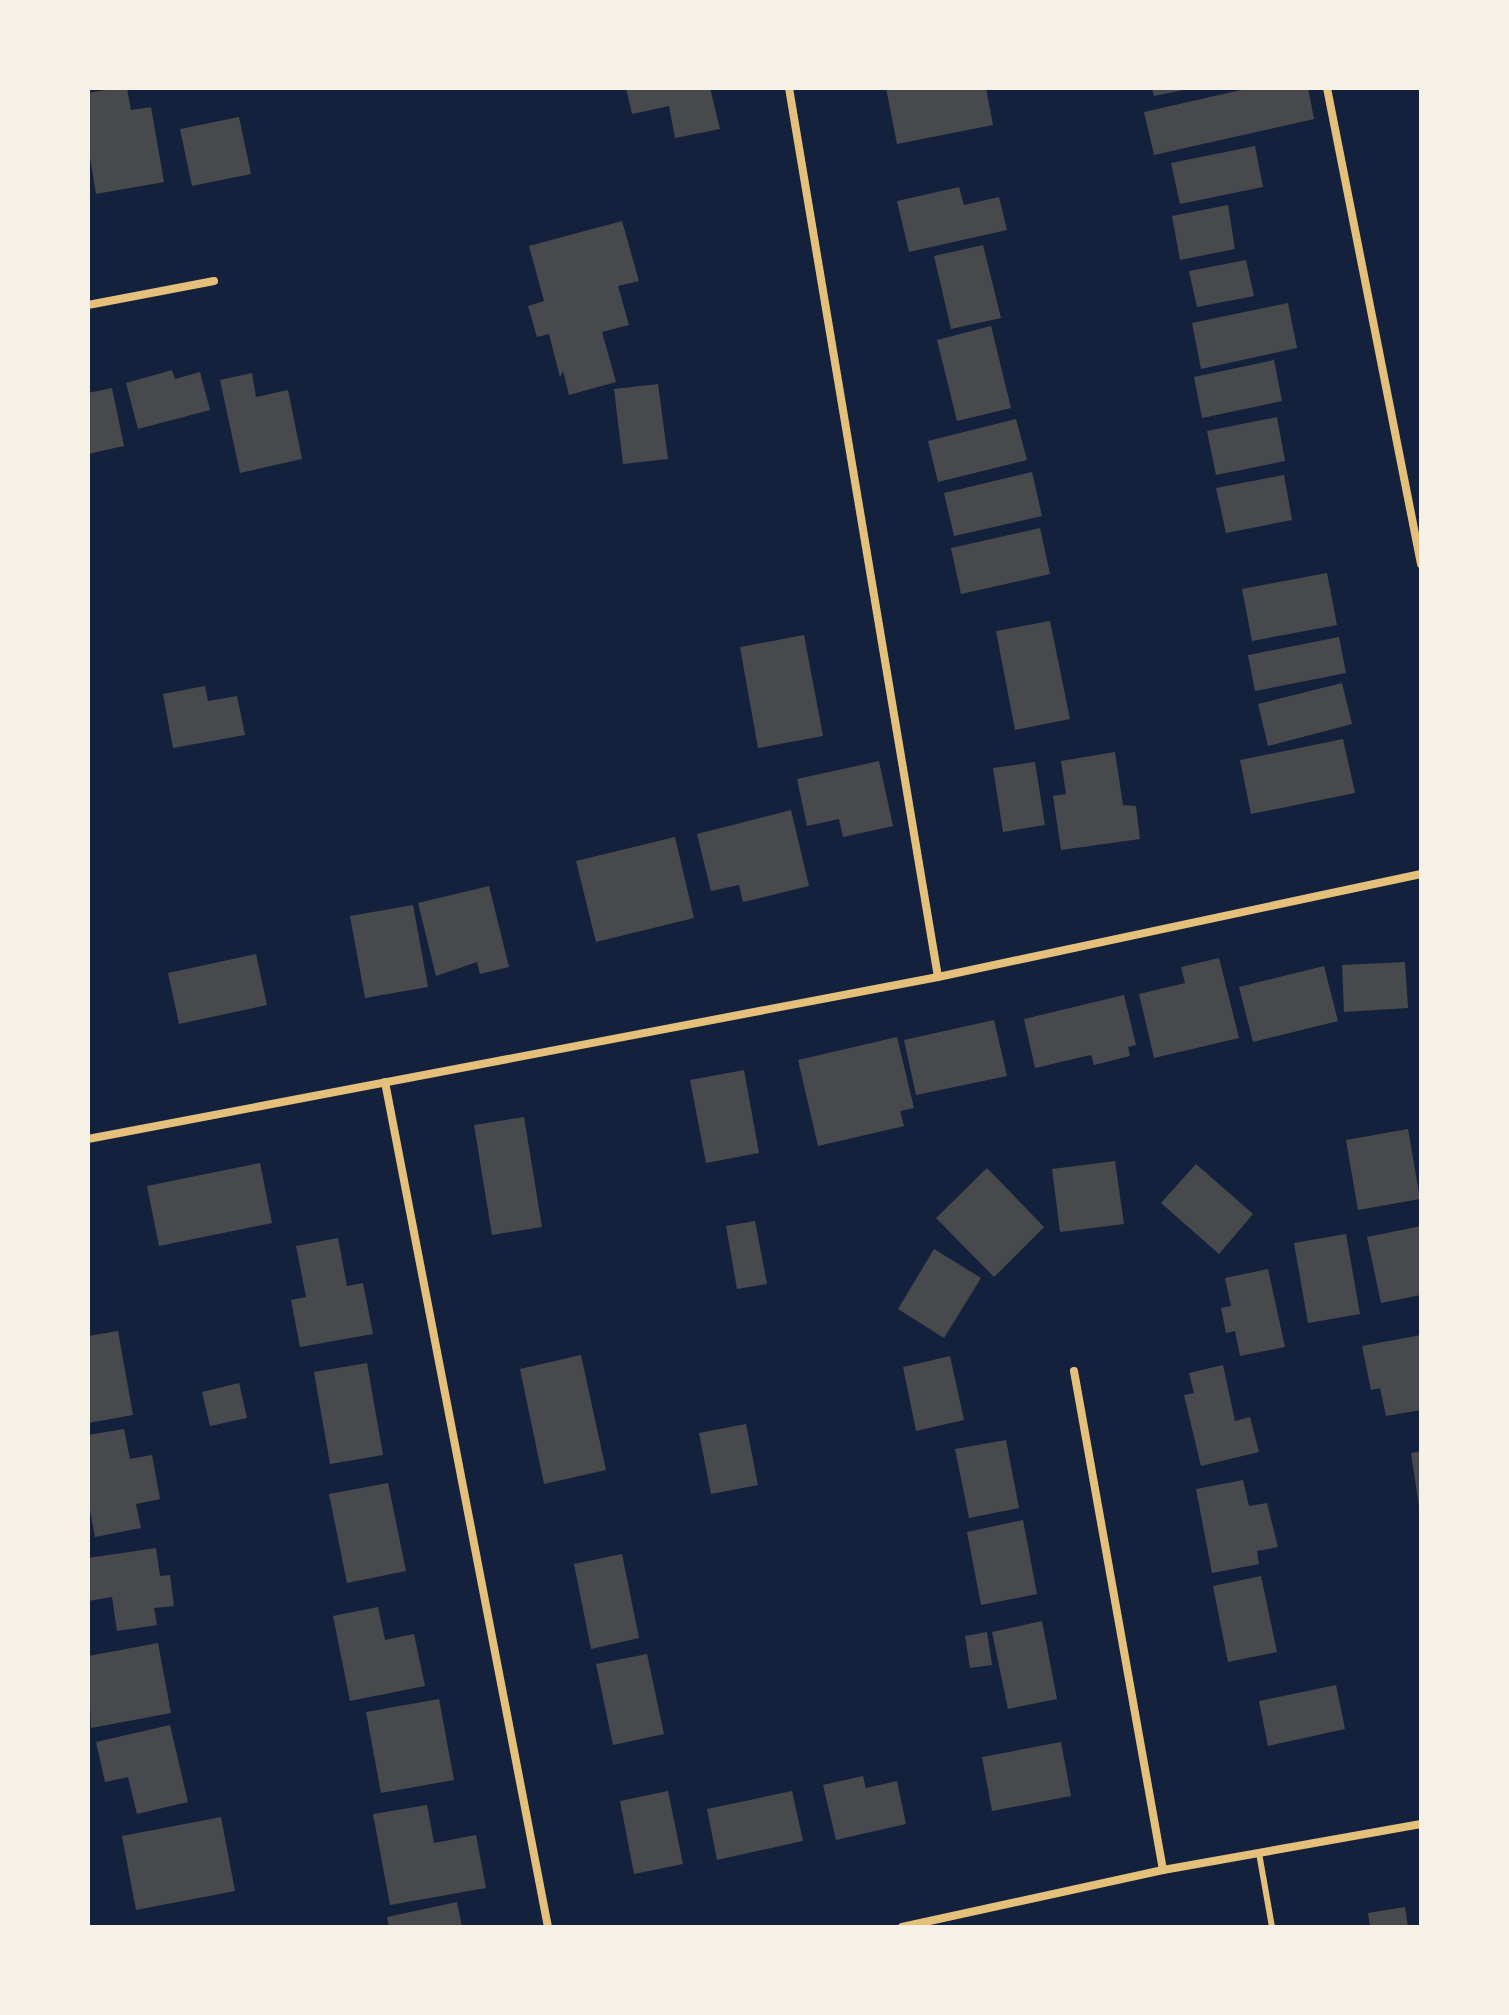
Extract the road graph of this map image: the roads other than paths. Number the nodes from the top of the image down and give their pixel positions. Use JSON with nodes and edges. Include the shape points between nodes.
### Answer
{"nodes":[{"id":1,"x":789,"y":88,"type":"edge"},
{"id":2,"x":1327,"y":88,"type":"edge"},
{"id":3,"x":214,"y":281,"type":"dead end"},
{"id":4,"x":88,"y":305,"type":"edge"},
{"id":5,"x":1421,"y":564,"type":"edge"},
{"id":6,"x":1421,"y":874,"type":"edge"},
{"id":7,"x":938,"y":977,"type":"junction"},
{"id":8,"x":385,"y":1082,"type":"junction"},
{"id":9,"x":88,"y":1139,"type":"edge"},
{"id":10,"x":1074,"y":1371,"type":"dead end"},
{"id":11,"x":1421,"y":1824,"type":"edge"},
{"id":12,"x":1259,"y":1853,"type":"junction"},
{"id":13,"x":1163,"y":1870,"type":"junction"},
{"id":14,"x":548,"y":1927,"type":"edge"},
{"id":15,"x":902,"y":1927,"type":"edge"},
{"id":16,"x":1272,"y":1927,"type":"edge"}],
"edges":[{"from":1,"to":7,"type":"street"},
{"from":2,"to":5,"type":"street"},
{"from":3,"to":4,"type":"street"},
{"from":6,"to":7,"type":"street"},
{"from":7,"to":8,"type":"street"},
{"from":8,"to":9,"type":"street"},
{"from":8,"to":14,"type":"street"},
{"from":10,"to":13,"type":"street"},
{"from":11,"to":12,"type":"street"},
{"from":12,"to":13,"type":"street"},
{"from":12,"to":16,"type":"lane"},
{"from":13,"to":15,"type":"street"}]}
